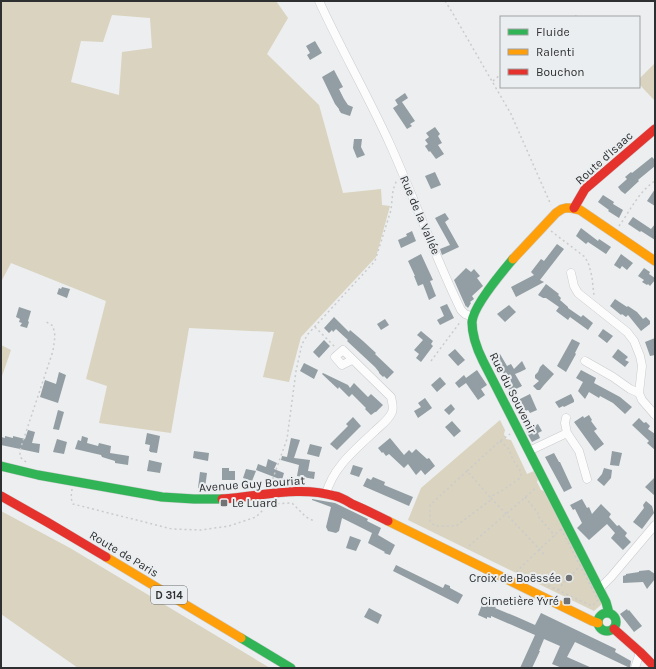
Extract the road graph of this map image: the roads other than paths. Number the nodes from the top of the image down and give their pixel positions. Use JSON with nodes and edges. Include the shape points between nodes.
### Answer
{"nodes":[{"id":1,"x":318,"y":1,"type":"edge"},
{"id":2,"x":655,"y":129,"type":"edge"},
{"id":3,"x":574,"y":208,"type":"junction"},
{"id":4,"x":655,"y":261,"type":"edge"},
{"id":5,"x":571,"y":273,"type":"dead end"},
{"id":6,"x":469,"y":315,"type":"junction"},
{"id":7,"x":341,"y":352,"type":"road end"},
{"id":8,"x":585,"y":361,"type":"dead end"},
{"id":9,"x":639,"y":393,"type":"junction"},
{"id":10,"x":655,"y":415,"type":"edge"},
{"id":11,"x":566,"y":418,"type":"dead end"},
{"id":12,"x":567,"y":433,"type":"junction"},
{"id":13,"x":529,"y":451,"type":"junction"},
{"id":14,"x":1,"y":466,"type":"edge"},
{"id":15,"x":588,"y":479,"type":"dead end"},
{"id":16,"x":1,"y":490,"type":"edge"},
{"id":17,"x":326,"y":494,"type":"junction"},
{"id":18,"x":1,"y":496,"type":"edge"},
{"id":19,"x":47,"y":522,"type":"junction"},
{"id":20,"x":655,"y":525,"type":"edge"},
{"id":21,"x":599,"y":589,"type":"junction"},
{"id":22,"x":609,"y":613,"type":"junction"},
{"id":23,"x":598,"y":623,"type":"junction"},
{"id":24,"x":614,"y":629,"type":"junction"},
{"id":25,"x":640,"y":652,"type":"junction"},
{"id":26,"x":655,"y":667,"type":"edge"},
{"id":27,"x":291,"y":668,"type":"edge"},
{"id":28,"x":634,"y":668,"type":"edge"}],
"edges":[{"from":1,"to":6,"type":"street","name":"Rue de la Vallée","via":[[372,106],[457,302],[461,310]]},
{"from":2,"to":3,"type":"street","name":"Route d'Isaac","via":[[585,189]]},
{"from":3,"to":4,"type":"street"},
{"from":3,"to":6,"type":"street","via":[[567,208],[555,214],[531,238]]},
{"from":5,"to":9,"type":"street","via":[[578,294],[627,332],[634,341],[642,366]]},
{"from":6,"to":13,"type":"street","name":"Rue du Souvenir","via":[[483,361]]},
{"from":7,"to":17,"type":"street","via":[[343,350],[391,397],[393,412],[347,457],[336,471]]},
{"from":8,"to":9,"type":"street","via":[[614,377],[630,390]]},
{"from":9,"to":10,"type":"street"},
{"from":11,"to":12,"type":"street"},
{"from":12,"to":13,"type":"street"},
{"from":12,"to":15,"type":"street","via":[[579,451]]},
{"from":13,"to":21,"type":"street","name":"Rue du Souvenir"},
{"from":14,"to":17,"type":"street","name":"Avenue Guy Bouriat","via":[[38,475],[178,499],[232,498],[288,491]]},
{"from":16,"to":19,"type":"street","name":"Route de Paris","number":"D 314"},
{"from":17,"to":23,"type":"street","name":"Avenue Guy Bouriat","via":[[348,501]]},
{"from":18,"to":19,"type":"street","name":"Route de Paris","number":"D 314"},
{"from":19,"to":27,"type":"street","name":"Route de Paris","number":"D 314"},
{"from":20,"to":21,"type":"street"},
{"from":21,"to":22,"type":"street","name":"Rue du Souvenir"},
{"from":22,"to":23,"type":"street","via":[[604,613]]},
{"from":22,"to":24,"type":"street","via":[[616,620]]},
{"from":23,"to":24,"type":"street","via":[[604,631]]},
{"from":24,"to":25,"type":"street"},
{"from":25,"to":26,"type":"street"},
{"from":25,"to":28,"type":"street"}]}
